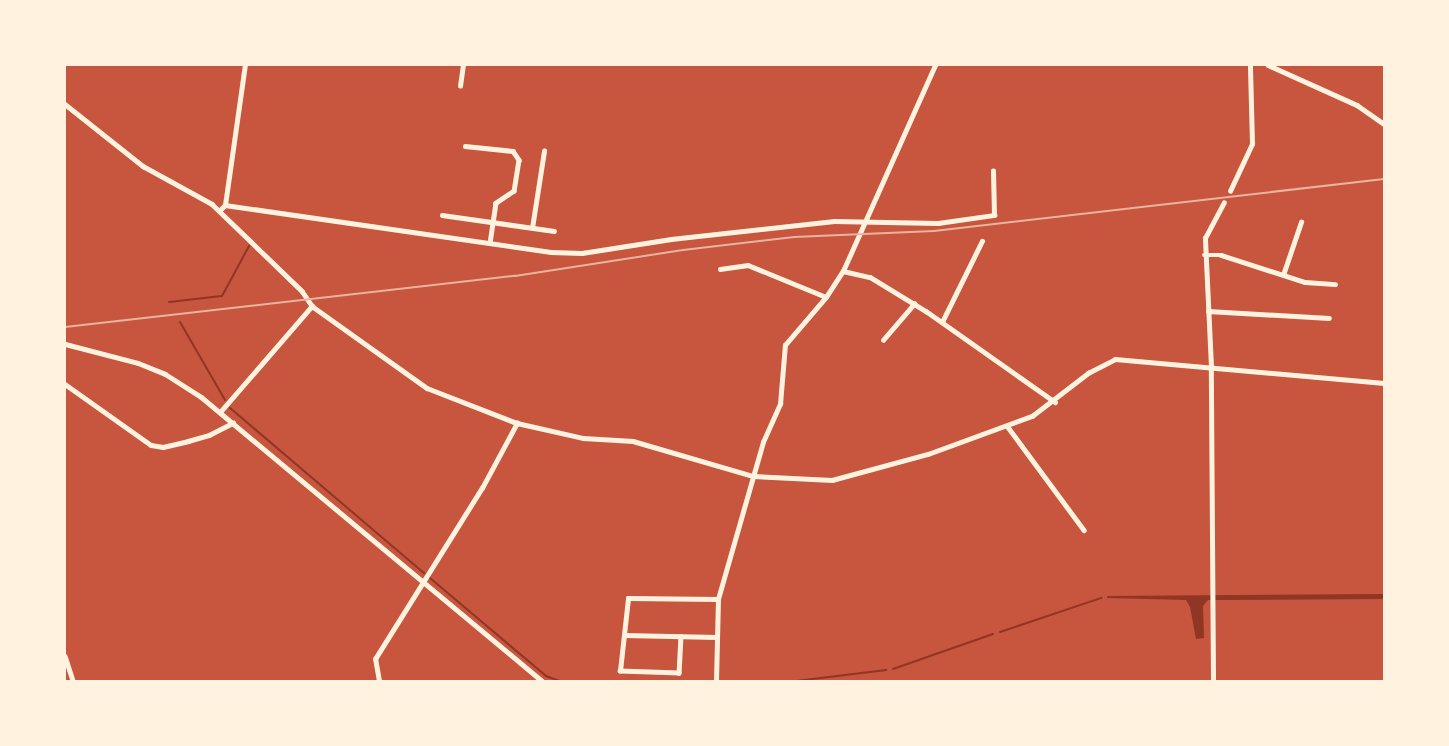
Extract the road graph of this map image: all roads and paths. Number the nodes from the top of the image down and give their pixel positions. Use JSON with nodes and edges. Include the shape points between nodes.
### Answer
{"nodes":[{"id":1,"x":245,"y":65,"type":"edge"},
{"id":2,"x":463,"y":65,"type":"edge"},
{"id":3,"x":935,"y":65,"type":"edge"},
{"id":4,"x":1250,"y":65,"type":"edge"},
{"id":5,"x":1268,"y":65,"type":"edge"},
{"id":6,"x":460,"y":86,"type":"dead end"},
{"id":7,"x":65,"y":104,"type":"edge"},
{"id":8,"x":1384,"y":124,"type":"edge"},
{"id":9,"x":465,"y":145,"type":"dead end"},
{"id":10,"x":544,"y":151,"type":"dead end"},
{"id":11,"x":993,"y":171,"type":"dead end"},
{"id":12,"x":1230,"y":191,"type":"dead end"},
{"id":13,"x":1224,"y":203,"type":"dead end"},
{"id":14,"x":225,"y":205,"type":"junction"},
{"id":15,"x":220,"y":210,"type":"junction"},
{"id":16,"x":442,"y":215,"type":"dead end"},
{"id":17,"x":493,"y":222,"type":"junction"},
{"id":18,"x":864,"y":222,"type":"junction"},
{"id":19,"x":1301,"y":222,"type":"dead end"},
{"id":20,"x":532,"y":228,"type":"junction"},
{"id":21,"x":554,"y":231,"type":"dead end"},
{"id":22,"x":982,"y":242,"type":"dead end"},
{"id":23,"x":490,"y":243,"type":"junction"},
{"id":24,"x":1204,"y":255,"type":"junction"},
{"id":25,"x":720,"y":269,"type":"dead end"},
{"id":26,"x":843,"y":271,"type":"junction"},
{"id":27,"x":1283,"y":275,"type":"junction"},
{"id":28,"x":1335,"y":285,"type":"dead end"},
{"id":29,"x":827,"y":297,"type":"junction"},
{"id":30,"x":914,"y":304,"type":"junction"},
{"id":31,"x":312,"y":306,"type":"junction"},
{"id":32,"x":1208,"y":311,"type":"junction"},
{"id":33,"x":1329,"y":318,"type":"dead end"},
{"id":34,"x":942,"y":322,"type":"junction"},
{"id":35,"x":883,"y":340,"type":"dead end"},
{"id":36,"x":65,"y":344,"type":"edge"},
{"id":37,"x":1211,"y":367,"type":"junction"},
{"id":38,"x":1384,"y":383,"type":"edge"},
{"id":39,"x":65,"y":384,"type":"edge"},
{"id":40,"x":1055,"y":402,"type":"junction"},
{"id":41,"x":221,"y":411,"type":"junction"},
{"id":42,"x":234,"y":422,"type":"junction"},
{"id":43,"x":517,"y":422,"type":"junction"},
{"id":44,"x":1008,"y":427,"type":"junction"},
{"id":45,"x":753,"y":476,"type":"junction"},
{"id":46,"x":1084,"y":530,"type":"dead end"},
{"id":47,"x":423,"y":581,"type":"junction"},
{"id":48,"x":718,"y":599,"type":"junction"},
{"id":49,"x":624,"y":635,"type":"junction"},
{"id":50,"x":681,"y":636,"type":"junction"},
{"id":51,"x":717,"y":637,"type":"junction"},
{"id":52,"x":65,"y":660,"type":"edge"},
{"id":53,"x":74,"y":681,"type":"edge"},
{"id":54,"x":379,"y":681,"type":"edge"},
{"id":55,"x":542,"y":681,"type":"edge"},
{"id":56,"x":716,"y":681,"type":"edge"},
{"id":57,"x":1213,"y":681,"type":"edge"}],
"edges":[{"from":1,"to":14,"type":"street"},
{"from":2,"to":6,"type":"street"},
{"from":3,"to":18,"type":"street"},
{"from":4,"to":12,"type":"street","via":[[1252,144]]},
{"from":5,"to":8,"type":"street","via":[[1357,105]]},
{"from":7,"to":15,"type":"street","via":[[143,166]]},
{"from":9,"to":17,"type":"street","via":[[513,151],[519,160],[514,191],[496,203]]},
{"from":10,"to":20,"type":"street"},
{"from":11,"to":18,"type":"street","via":[[994,215],[938,223]]},
{"from":13,"to":24,"type":"street","via":[[1205,238]]},
{"from":14,"to":15,"type":"street"},
{"from":14,"to":23,"type":"street"},
{"from":15,"to":31,"type":"street"},
{"from":16,"to":17,"type":"street"},
{"from":17,"to":20,"type":"street"},
{"from":17,"to":23,"type":"street"},
{"from":18,"to":23,"type":"street","via":[[781,226],[582,253]]},
{"from":18,"to":26,"type":"street"},
{"from":19,"to":27,"type":"street"},
{"from":20,"to":21,"type":"street"},
{"from":22,"to":34,"type":"street"},
{"from":24,"to":27,"type":"street","via":[[1221,255]]},
{"from":24,"to":32,"type":"street"},
{"from":25,"to":29,"type":"street","via":[[748,265]]},
{"from":26,"to":29,"type":"street"},
{"from":26,"to":30,"type":"street","via":[[870,277]]},
{"from":27,"to":28,"type":"street"},
{"from":29,"to":45,"type":"street","via":[[785,345],[780,404]]},
{"from":30,"to":34,"type":"street"},
{"from":30,"to":35,"type":"street"},
{"from":31,"to":41,"type":"street"},
{"from":31,"to":43,"type":"street","via":[[427,388]]},
{"from":32,"to":33,"type":"street"},
{"from":32,"to":37,"type":"street"},
{"from":34,"to":40,"type":"street"},
{"from":36,"to":41,"type":"street","via":[[152,368]]},
{"from":37,"to":38,"type":"street"},
{"from":37,"to":40,"type":"street","via":[[1115,359],[1088,373]]},
{"from":37,"to":57,"type":"street"},
{"from":39,"to":42,"type":"street","via":[[151,444],[163,447],[209,435]]},
{"from":40,"to":44,"type":"street"},
{"from":41,"to":42,"type":"street"},
{"from":42,"to":47,"type":"street"},
{"from":43,"to":45,"type":"street","via":[[583,438],[633,441]]},
{"from":43,"to":47,"type":"street"},
{"from":44,"to":45,"type":"street","via":[[832,480]]},
{"from":44,"to":46,"type":"street"},
{"from":45,"to":48,"type":"street"},
{"from":47,"to":54,"type":"street","via":[[375,659]]},
{"from":47,"to":55,"type":"street"},
{"from":48,"to":49,"type":"street","via":[[628,598]]},
{"from":48,"to":51,"type":"street"},
{"from":49,"to":50,"type":"street"},
{"from":49,"to":50,"type":"street","via":[[620,671],[679,673]]},
{"from":50,"to":51,"type":"street"},
{"from":51,"to":56,"type":"street"},
{"from":52,"to":53,"type":"street"}]}
